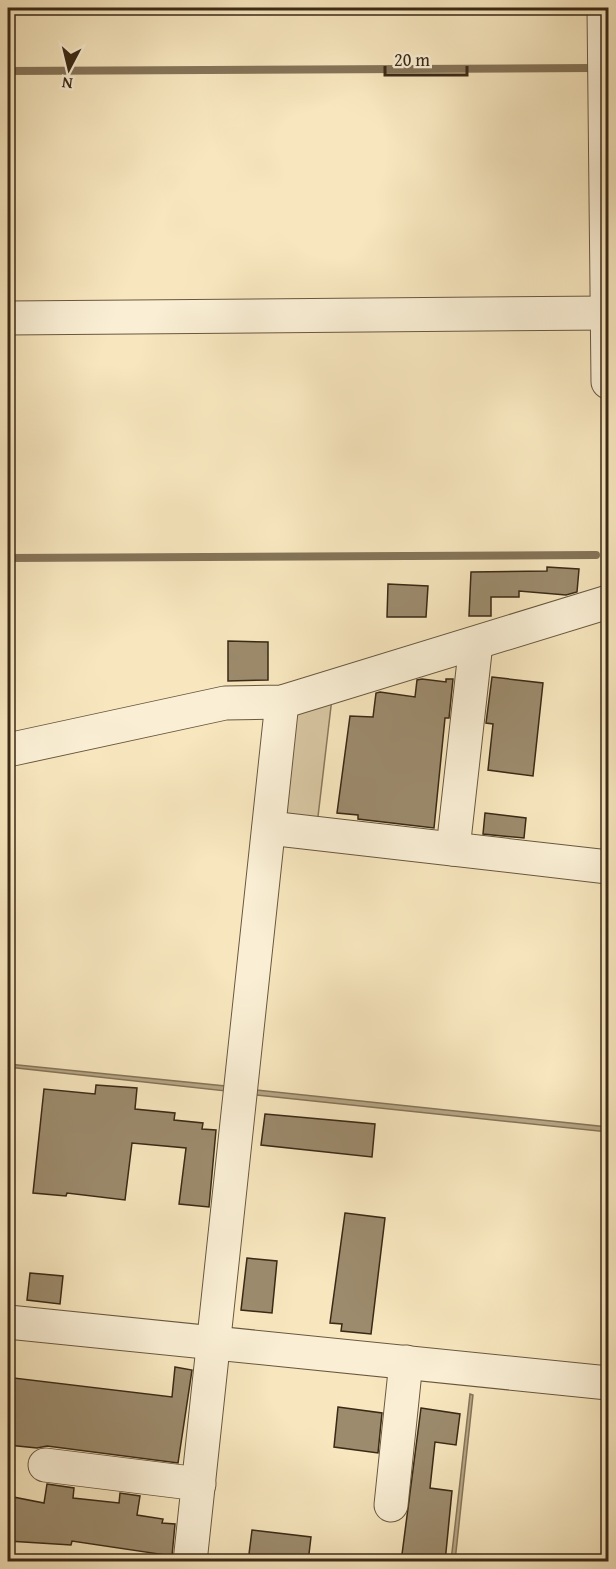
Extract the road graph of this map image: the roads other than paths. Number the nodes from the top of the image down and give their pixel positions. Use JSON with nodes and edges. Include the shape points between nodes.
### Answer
{"nodes":[{"id":1,"x":604,"y":8,"type":"edge"},
{"id":2,"x":607,"y":69,"type":"edge"},
{"id":3,"x":608,"y":313,"type":"edge"},
{"id":4,"x":8,"y":318,"type":"edge"},
{"id":5,"x":609,"y":382,"type":"edge"},
{"id":6,"x":609,"y":602,"type":"edge"},
{"id":7,"x":476,"y":643,"type":"junction"},
{"id":8,"x":282,"y":702,"type":"junction"},
{"id":9,"x":8,"y":750,"type":"edge"},
{"id":10,"x":269,"y":828,"type":"junction"},
{"id":11,"x":453,"y":849,"type":"junction"},
{"id":12,"x":609,"y":867,"type":"edge"},
{"id":13,"x":8,"y":1322,"type":"edge"},
{"id":14,"x":215,"y":1343,"type":"junction"},
{"id":15,"x":406,"y":1362,"type":"junction"},
{"id":16,"x":609,"y":1383,"type":"edge"},
{"id":17,"x":45,"y":1465,"type":"dead end"},
{"id":18,"x":199,"y":1484,"type":"junction"},
{"id":19,"x":391,"y":1505,"type":"dead end"},
{"id":20,"x":190,"y":1562,"type":"edge"}],
"edges":[{"from":1,"to":2,"type":"street"},
{"from":2,"to":3,"type":"street"},
{"from":3,"to":4,"type":"street"},
{"from":3,"to":5,"type":"street"},
{"from":6,"to":7,"type":"street"},
{"from":7,"to":8,"type":"street"},
{"from":7,"to":11,"type":"street"},
{"from":8,"to":9,"type":"street","via":[[225,704]]},
{"from":8,"to":10,"type":"street"},
{"from":10,"to":11,"type":"street"},
{"from":10,"to":14,"type":"street"},
{"from":11,"to":12,"type":"street"},
{"from":13,"to":14,"type":"street"},
{"from":14,"to":15,"type":"street"},
{"from":14,"to":18,"type":"street"},
{"from":15,"to":16,"type":"street"},
{"from":15,"to":19,"type":"street"},
{"from":17,"to":18,"type":"street"},
{"from":18,"to":20,"type":"street"}]}
